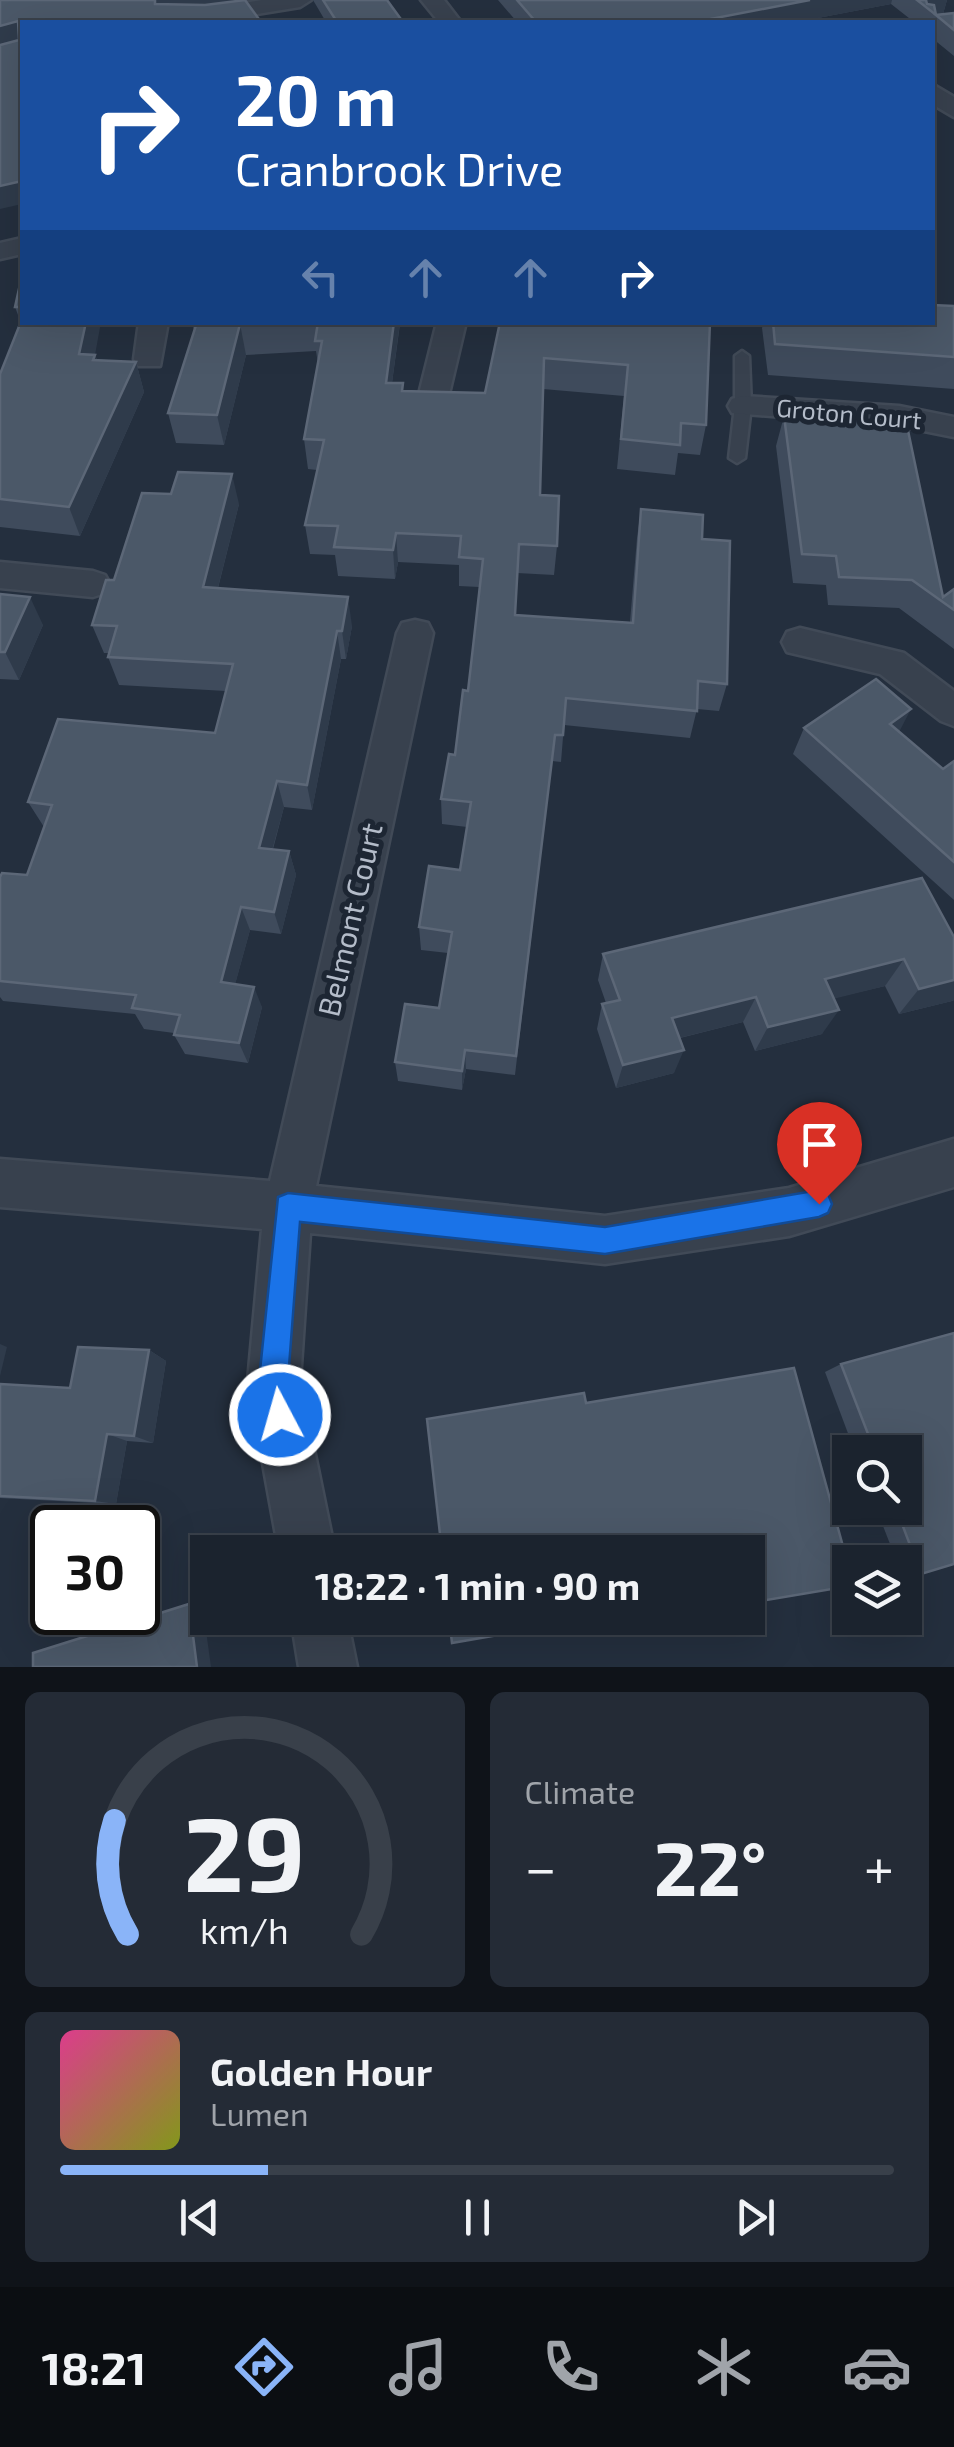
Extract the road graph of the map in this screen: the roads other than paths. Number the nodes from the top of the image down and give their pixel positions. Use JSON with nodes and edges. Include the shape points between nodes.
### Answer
{"nodes":[{"id":1,"x":300,"y":0,"type":"edge"},
{"id":2,"x":432,"y":0,"type":"edge"},
{"id":3,"x":185,"y":20,"type":"edge"},
{"id":4,"x":448,"y":20,"type":"edge"},
{"id":5,"x":935,"y":94,"type":"edge"},
{"id":6,"x":954,"y":110,"type":"edge"},
{"id":7,"x":154,"y":325,"type":"edge"},
{"id":8,"x":451,"y":325,"type":"edge"},
{"id":9,"x":742,"y":356,"type":"dead end"},
{"id":10,"x":149,"y":359,"type":"dead end"},
{"id":11,"x":434,"y":394,"type":"edge"},
{"id":12,"x":743,"y":406,"type":"junction"},
{"id":13,"x":954,"y":427,"type":"edge"},
{"id":14,"x":737,"y":458,"type":"dead end"},
{"id":15,"x":0,"y":575,"type":"edge"},
{"id":16,"x":92,"y":584,"type":"dead end"},
{"id":17,"x":415,"y":634,"type":"dead end"},
{"id":18,"x":800,"y":642,"type":"dead end"},
{"id":19,"x":954,"y":712,"type":"edge"},
{"id":20,"x":954,"y":1162,"type":"edge"},
{"id":21,"x":0,"y":1184,"type":"edge"},
{"id":22,"x":288,"y":1207,"type":"junction"},
{"id":23,"x":303,"y":1535,"type":"edge"},
{"id":24,"x":322,"y":1635,"type":"edge"},
{"id":25,"x":328,"y":1667,"type":"edge"}],
"edges":[{"from":1,"to":3,"type":"street"},
{"from":2,"to":4,"type":"street"},
{"from":5,"to":6,"type":"street"},
{"from":7,"to":10,"type":"street"},
{"from":8,"to":11,"type":"street"},
{"from":9,"to":12,"type":"lane"},
{"from":12,"to":13,"type":"street","name":"Groton Court","via":[[899,416]]},
{"from":12,"to":14,"type":"lane"},
{"from":15,"to":16,"type":"street"},
{"from":17,"to":22,"type":"street","name":"Belmont Court"},
{"from":18,"to":19,"type":"street","via":[[891,663]]},
{"from":20,"to":22,"type":"street","via":[[789,1212],[605,1240]]},
{"from":21,"to":22,"type":"street"},
{"from":22,"to":23,"type":"street","name":"Belmont Court","via":[[274,1380]]},
{"from":24,"to":25,"type":"street"}]}
